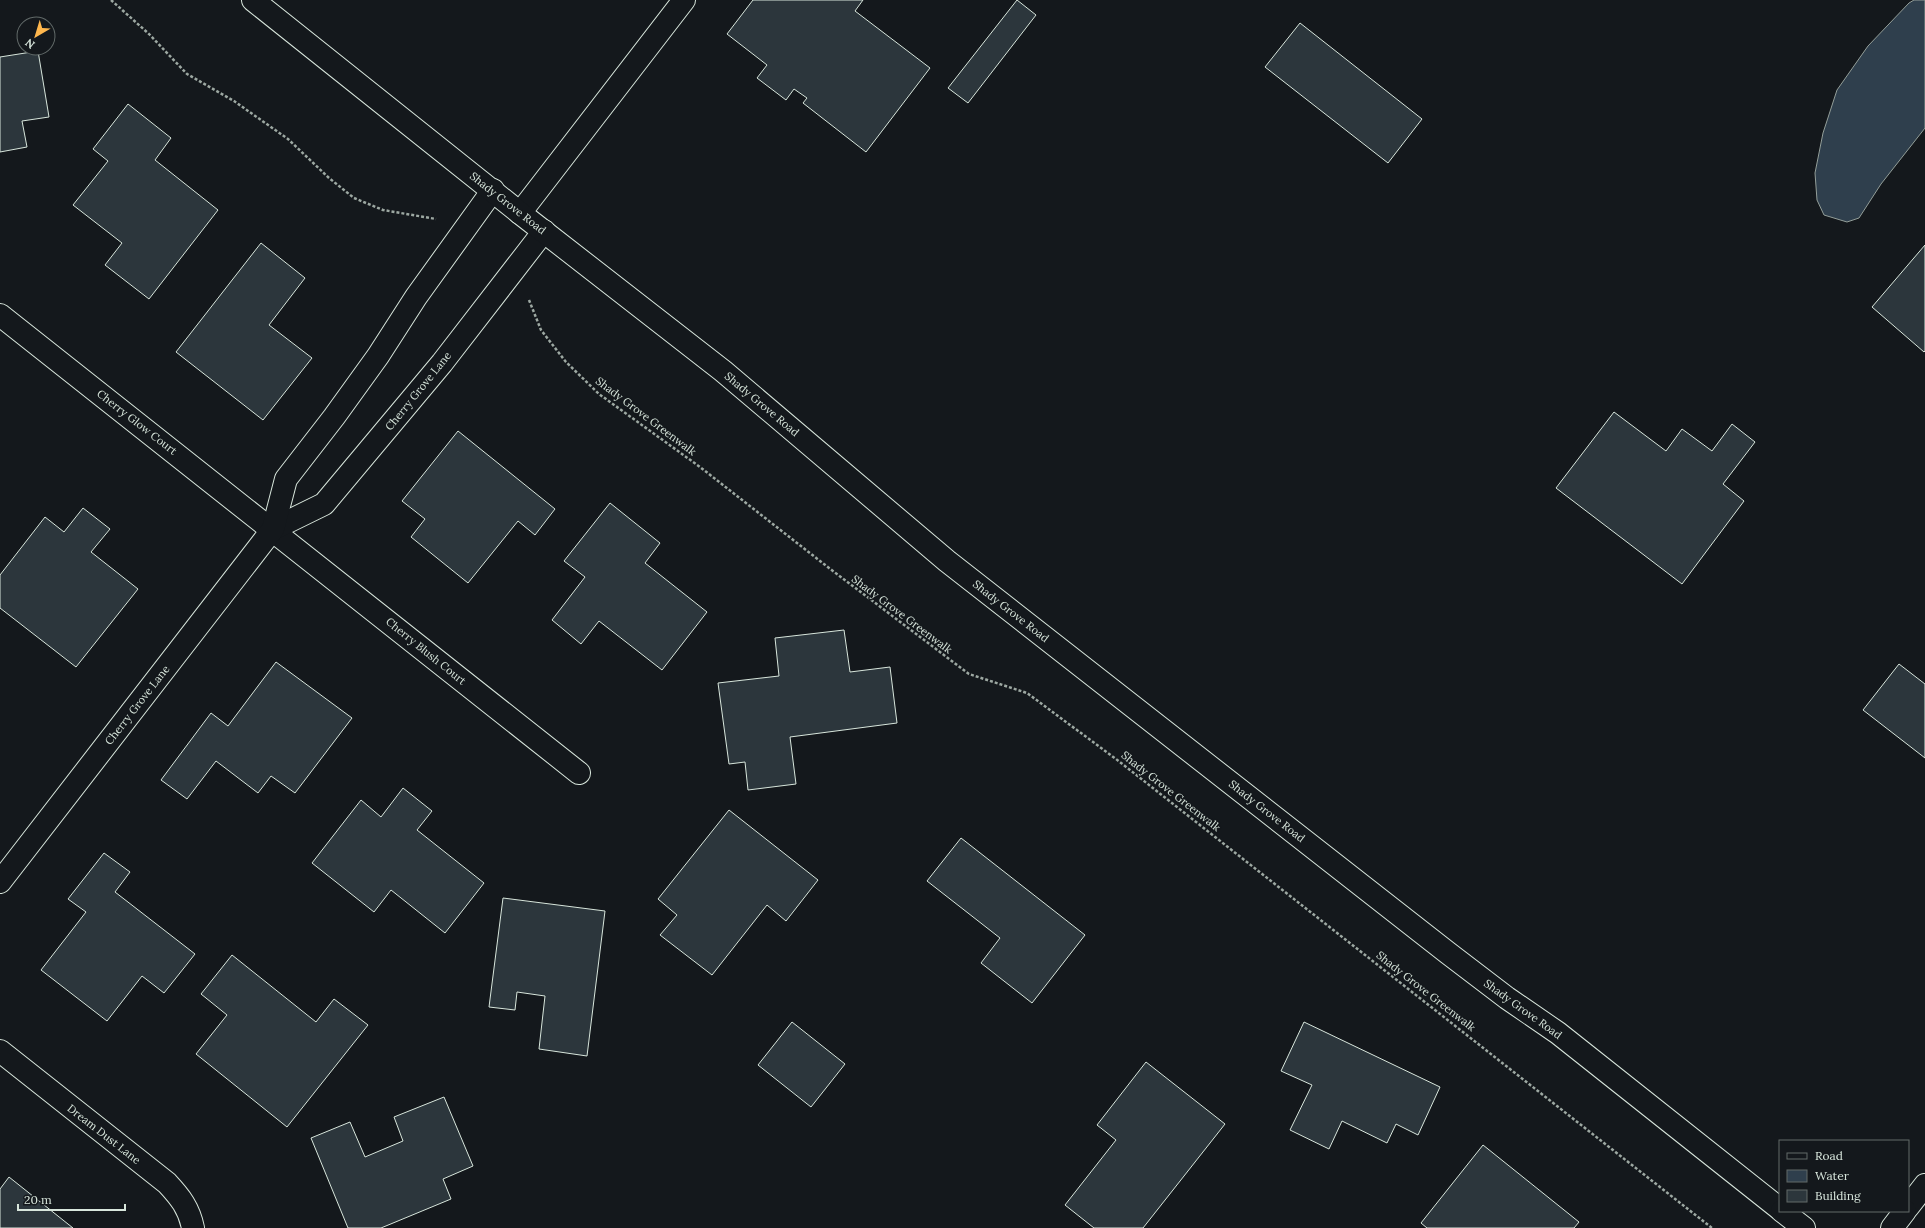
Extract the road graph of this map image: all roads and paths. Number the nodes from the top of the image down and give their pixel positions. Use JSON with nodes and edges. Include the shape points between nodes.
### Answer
{"nodes":[{"id":1,"x":111,"y":0,"type":"edge"},
{"id":2,"x":253,"y":0,"type":"edge"},
{"id":3,"x":684,"y":0,"type":"edge"},
{"id":4,"x":492,"y":190,"type":"junction"},
{"id":5,"x":520,"y":213,"type":"junction"},
{"id":6,"x":544,"y":231,"type":"junction"},
{"id":7,"x":460,"y":235,"type":"junction"},
{"id":8,"x":510,"y":275,"type":"junction"},
{"id":9,"x":0,"y":314,"type":"edge"},
{"id":10,"x":273,"y":529,"type":"junction"},
{"id":11,"x":579,"y":773,"type":"dead end"},
{"id":12,"x":0,"y":882,"type":"edge"},
{"id":13,"x":0,"y":1051,"type":"edge"},
{"id":14,"x":1925,"y":1185,"type":"edge"},
{"id":15,"x":1909,"y":1206,"type":"edge"},
{"id":16,"x":1779,"y":1208,"type":"edge"},
{"id":17,"x":1784,"y":1212,"type":"edge"},
{"id":18,"x":1904,"y":1212,"type":"edge"},
{"id":19,"x":193,"y":1228,"type":"edge"},
{"id":20,"x":1712,"y":1228,"type":"edge"},
{"id":21,"x":1804,"y":1228,"type":"edge"},
{"id":22,"x":1892,"y":1228,"type":"edge"}],
"edges":[{"from":1,"to":7,"type":"path","via":[[188,74],[234,101],[288,139],[354,198],[382,210],[441,220]]},
{"from":2,"to":4,"type":"street","name":"Shady Grove Road"},
{"from":3,"to":5,"type":"street"},
{"from":4,"to":5,"type":"street","name":"Shady Grove Road"},
{"from":4,"to":7,"type":"street","name":"Cherry Grove Lane"},
{"from":5,"to":6,"type":"street","name":"Shady Grove Road"},
{"from":6,"to":8,"type":"street","name":"Cherry Grove Lane"},
{"from":6,"to":16,"type":"street","name":"Shady Grove Road","via":[[723,371],[947,561],[1454,957],[1558,1033]]},
{"from":7,"to":10,"type":"street","name":"Cherry Grove Lane","via":[[339,411],[286,479]]},
{"from":8,"to":10,"type":"street","name":"Cherry Grove Lane","via":[[442,363],[324,504]]},
{"from":8,"to":20,"type":"path","name":"Shady Grove Greenwalk","via":[[526,287],[541,330],[566,362],[599,394],[700,467],[969,674],[1027,693],[1116,759]]},
{"from":9,"to":10,"type":"street","name":"Cherry Glow Court"},
{"from":10,"to":11,"type":"street","name":"Cherry Blush Court"},
{"from":10,"to":12,"type":"street","name":"Cherry Grove Lane"},
{"from":13,"to":19,"type":"street","name":"Dream Dust Lane","via":[[167,1183],[184,1201]]},
{"from":14,"to":15,"type":"street"},
{"from":17,"to":21,"type":"street","name":"Shady Grove Road"},
{"from":18,"to":22,"type":"street"}]}
